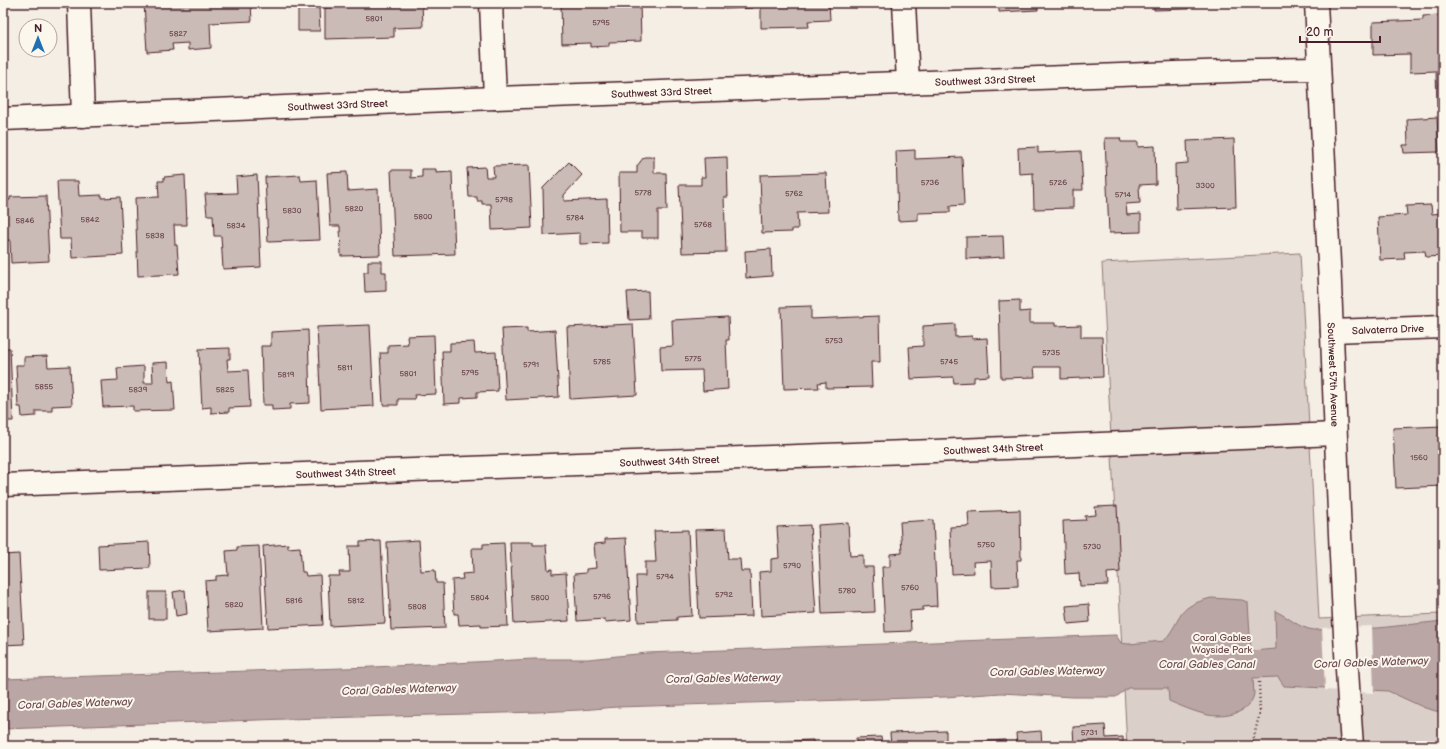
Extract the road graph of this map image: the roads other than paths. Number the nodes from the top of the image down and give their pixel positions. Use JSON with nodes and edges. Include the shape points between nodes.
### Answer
{"nodes":[{"id":1,"x":79,"y":3,"type":"edge"},
{"id":2,"x":491,"y":3,"type":"edge"},
{"id":3,"x":904,"y":3,"type":"edge"},
{"id":4,"x":1316,"y":3,"type":"edge"},
{"id":5,"x":1319,"y":69,"type":"junction"},
{"id":6,"x":908,"y":82,"type":"junction"},
{"id":7,"x":495,"y":98,"type":"junction"},
{"id":8,"x":83,"y":116,"type":"junction"},
{"id":9,"x":3,"y":119,"type":"edge"},
{"id":10,"x":1443,"y":327,"type":"edge"},
{"id":11,"x":1332,"y":331,"type":"junction"},
{"id":12,"x":1335,"y":434,"type":"junction"},
{"id":13,"x":3,"y":485,"type":"edge"},
{"id":14,"x":1352,"y":746,"type":"edge"}],
"edges":[{"from":1,"to":8,"type":"street"},
{"from":2,"to":7,"type":"street"},
{"from":3,"to":6,"type":"street"},
{"from":4,"to":5,"type":"street","name":"Southwest 57th Avenue"},
{"from":5,"to":6,"type":"street","name":"Southwest 33rd Street"},
{"from":5,"to":11,"type":"street","name":"Southwest 57th Avenue"},
{"from":6,"to":7,"type":"street","name":"Southwest 33rd Street"},
{"from":7,"to":8,"type":"street","name":"Southwest 33rd Street"},
{"from":8,"to":9,"type":"street","name":"Southwest 33rd Street"},
{"from":10,"to":11,"type":"street","name":"Salvaterra Drive"},
{"from":11,"to":12,"type":"street","name":"Southwest 57th Avenue"},
{"from":12,"to":13,"type":"street","name":"Southwest 34th Street"},
{"from":12,"to":14,"type":"street","name":"Southwest 57th Avenue"}]}
